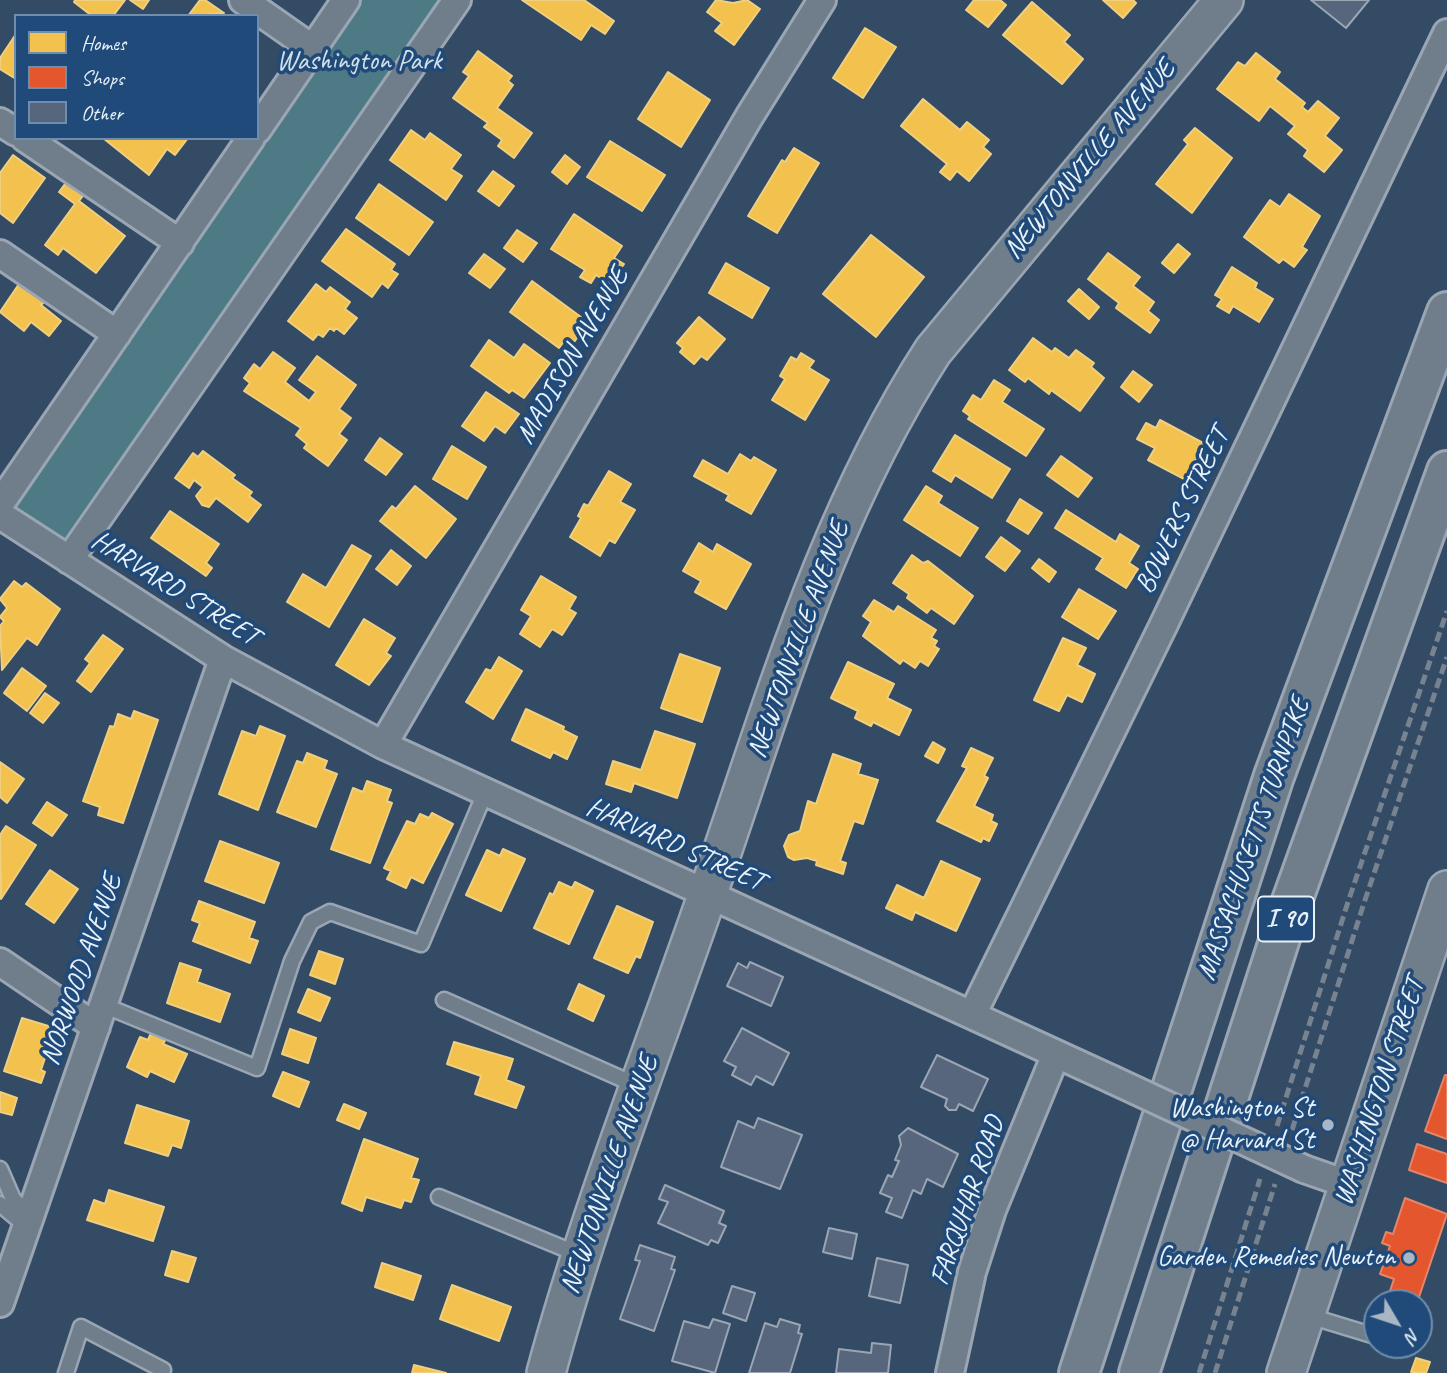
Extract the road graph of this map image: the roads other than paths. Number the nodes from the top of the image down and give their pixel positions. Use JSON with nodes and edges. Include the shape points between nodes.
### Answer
{"nodes":[{"id":1,"x":243,"y":0,"type":"edge"},
{"id":2,"x":346,"y":0,"type":"edge"},
{"id":3,"x":457,"y":0,"type":"edge"},
{"id":4,"x":822,"y":0,"type":"edge"},
{"id":5,"x":1224,"y":0,"type":"edge"},
{"id":6,"x":1447,"y":33,"type":"edge"},
{"id":7,"x":313,"y":49,"type":"junction"},
{"id":8,"x":259,"y":127,"type":"edge"},
{"id":9,"x":27,"y":140,"type":"edge"},
{"id":10,"x":250,"y":140,"type":"edge"},
{"id":11,"x":180,"y":243,"type":"junction"},
{"id":12,"x":0,"y":254,"type":"edge"},
{"id":13,"x":1447,"y":312,"type":"edge"},
{"id":14,"x":117,"y":334,"type":"junction"},
{"id":15,"x":1447,"y":471,"type":"edge"},
{"id":16,"x":0,"y":504,"type":"edge"},
{"id":17,"x":0,"y":515,"type":"edge"},
{"id":18,"x":69,"y":560,"type":"junction"},
{"id":19,"x":223,"y":659,"type":"junction"},
{"id":20,"x":383,"y":745,"type":"junction"},
{"id":21,"x":485,"y":793,"type":"junction"},
{"id":22,"x":1447,"y":890,"type":"edge"},
{"id":23,"x":708,"y":894,"type":"junction"},
{"id":24,"x":0,"y":962,"type":"edge"},
{"id":25,"x":444,"y":1000,"type":"dead end"},
{"id":26,"x":972,"y":1015,"type":"junction"},
{"id":27,"x":99,"y":1016,"type":"junction"},
{"id":28,"x":1056,"y":1054,"type":"junction"},
{"id":29,"x":640,"y":1087,"type":"junction"},
{"id":30,"x":0,"y":1169,"type":"edge"},
{"id":31,"x":1350,"y":1185,"type":"junction"},
{"id":32,"x":439,"y":1197,"type":"dead end"},
{"id":33,"x":0,"y":1204,"type":"edge"},
{"id":34,"x":28,"y":1221,"type":"junction"},
{"id":35,"x":582,"y":1256,"type":"junction"},
{"id":36,"x":0,"y":1303,"type":"edge"},
{"id":37,"x":1306,"y":1315,"type":"junction"},
{"id":38,"x":1363,"y":1332,"type":"edge"},
{"id":39,"x":66,"y":1373,"type":"edge"},
{"id":40,"x":162,"y":1373,"type":"edge"},
{"id":41,"x":546,"y":1373,"type":"edge"},
{"id":42,"x":950,"y":1373,"type":"edge"},
{"id":43,"x":1079,"y":1373,"type":"edge"},
{"id":44,"x":1139,"y":1373,"type":"edge"},
{"id":45,"x":1286,"y":1373,"type":"edge"}],
"edges":[{"from":1,"to":7,"type":"street"},
{"from":2,"to":7,"type":"street"},
{"from":3,"to":18,"type":"street"},
{"from":4,"to":20,"type":"street","name":"MADISON AVENUE"},
{"from":5,"to":23,"type":"main road","name":"NEWTONVILLE AVENUE","via":[[983,288],[933,351],[897,407],[860,477],[809,604]]},
{"from":6,"to":26,"type":"street","name":"BOWERS STREET"},
{"from":7,"to":8,"type":"street"},
{"from":9,"to":11,"type":"street"},
{"from":10,"to":11,"type":"street"},
{"from":11,"to":14,"type":"street"},
{"from":12,"to":14,"type":"street"},
{"from":13,"to":43,"type":"highway","name":"MASSACHUSETTS TURNPIKE","number":"I 90","via":[[1274,776]]},
{"from":14,"to":16,"type":"street"},
{"from":15,"to":44,"type":"highway","name":"MASSACHUSETTS TURNPIKE","number":"I 90","via":[[1284,924]]},
{"from":17,"to":18,"type":"street","name":"HARVARD STREET"},
{"from":18,"to":19,"type":"street","name":"HARVARD STREET"},
{"from":19,"to":20,"type":"street","name":"HARVARD STREET"},
{"from":19,"to":27,"type":"street","name":"NORWOOD AVENUE"},
{"from":20,"to":21,"type":"street","name":"HARVARD STREET"},
{"from":21,"to":23,"type":"street","name":"HARVARD STREET"},
{"from":21,"to":27,"type":"lane","via":[[421,944],[330,912],[311,922],[292,961],[257,1068]]},
{"from":22,"to":31,"type":"main road","name":"WASHINGTON STREET"},
{"from":23,"to":26,"type":"street","name":"HARVARD STREET"},
{"from":23,"to":29,"type":"main road","name":"NEWTONVILLE AVENUE"},
{"from":24,"to":27,"type":"street"},
{"from":25,"to":29,"type":"lane"},
{"from":26,"to":28,"type":"street","name":"HARVARD STREET"},
{"from":27,"to":34,"type":"street","name":"NORWOOD AVENUE"},
{"from":28,"to":31,"type":"street","name":"HARVARD STREET","bridge":true,"via":[[1304,1169]]},
{"from":28,"to":42,"type":"street","name":"FARQUHAR ROAD","via":[[992,1210],[972,1272]]},
{"from":29,"to":35,"type":"main road","name":"NEWTONVILLE AVENUE"},
{"from":30,"to":34,"type":"lane"},
{"from":31,"to":37,"type":"main road","name":"WASHINGTON STREET"},
{"from":32,"to":35,"type":"lane"},
{"from":33,"to":34,"type":"lane"},
{"from":34,"to":36,"type":"street","name":"NORWOOD AVENUE"},
{"from":35,"to":41,"type":"main road","name":"NEWTONVILLE AVENUE"},
{"from":37,"to":38,"type":"lane"},
{"from":37,"to":45,"type":"main road","name":"WASHINGTON STREET"},
{"from":39,"to":40,"type":"lane","via":[[81,1326]]}]}
